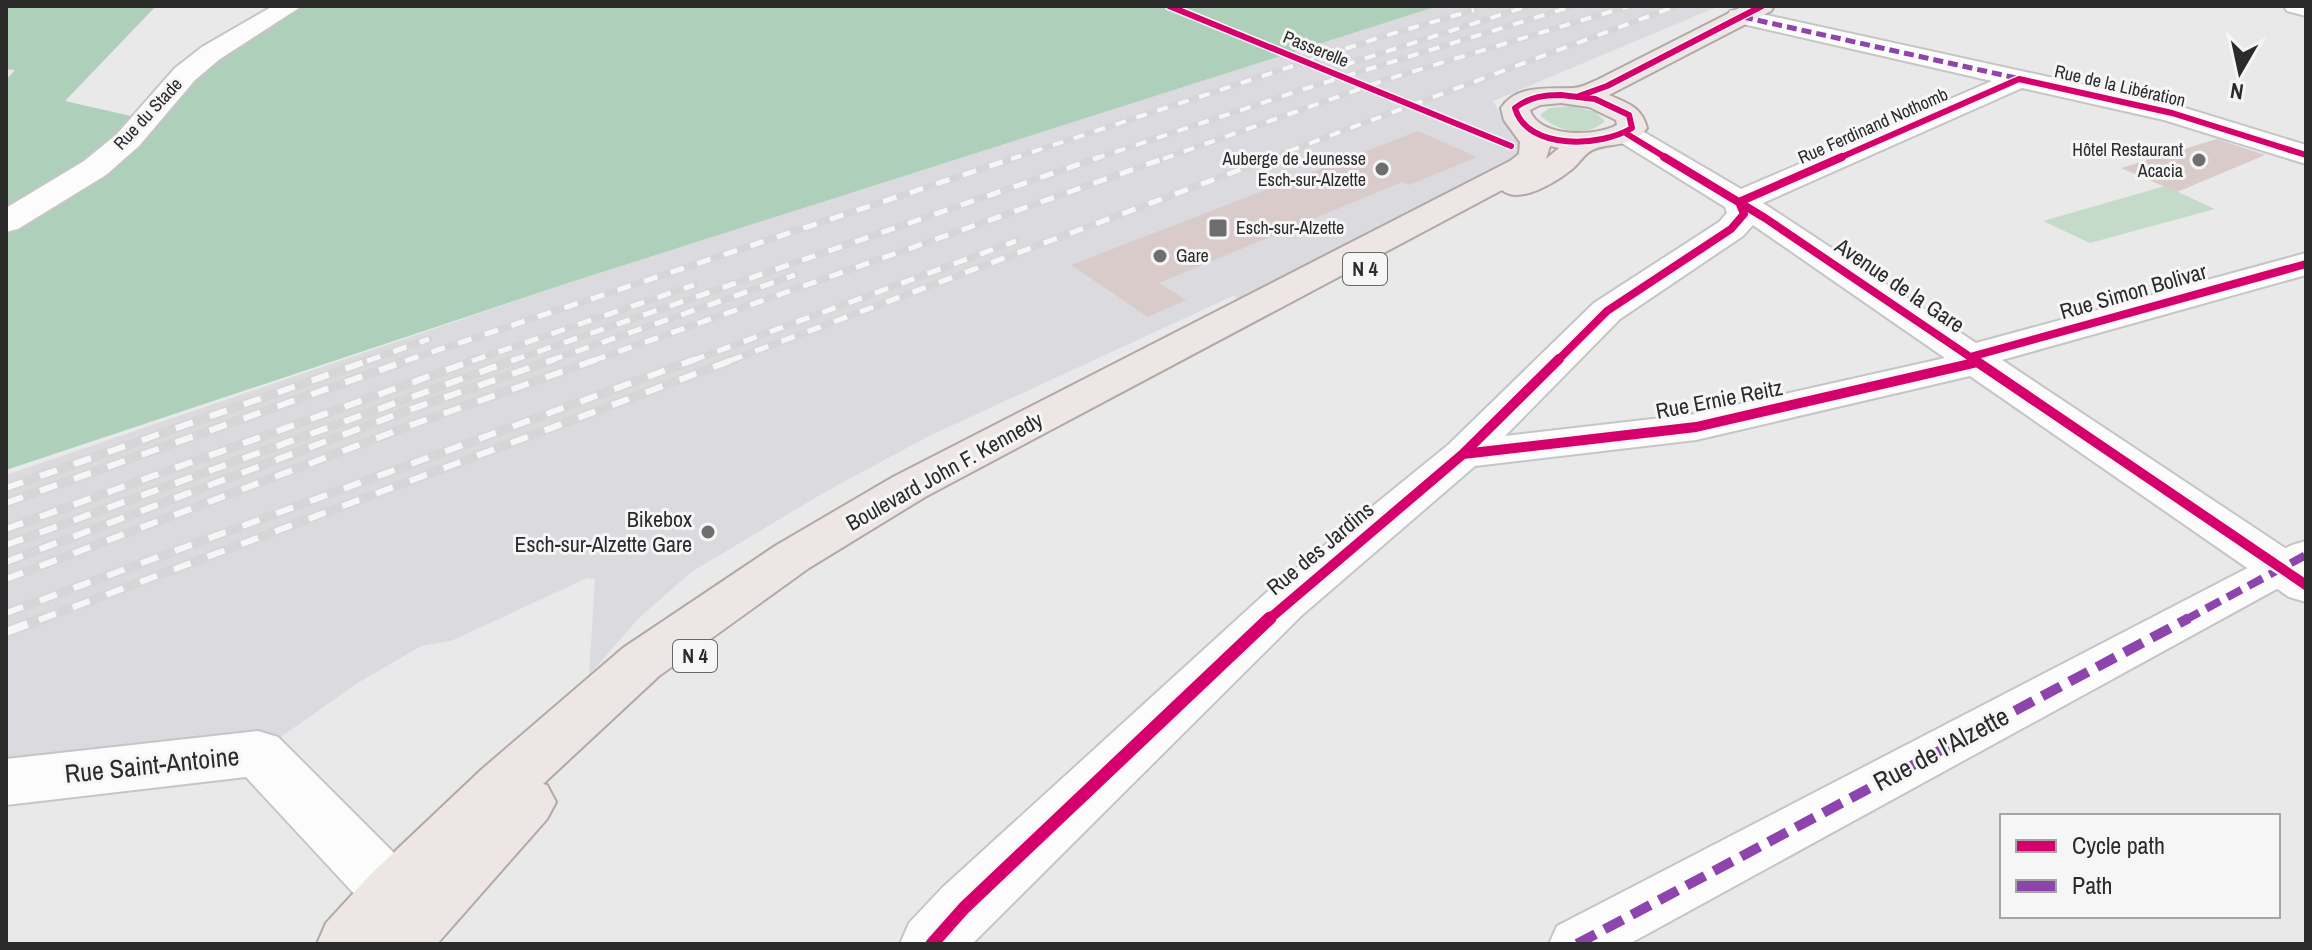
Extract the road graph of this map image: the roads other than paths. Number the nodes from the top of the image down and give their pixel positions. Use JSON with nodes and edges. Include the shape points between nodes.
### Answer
{"nodes":[{"id":1,"x":290,"y":6,"type":"edge"},
{"id":2,"x":2296,"y":6,"type":"edge"},
{"id":3,"x":2306,"y":9,"type":"edge"},
{"id":4,"x":1750,"y":11,"type":"edge"},
{"id":5,"x":1714,"y":32,"type":"junction"},
{"id":6,"x":2019,"y":79,"type":"junction"},
{"id":7,"x":1579,"y":96,"type":"junction"},
{"id":8,"x":1624,"y":121,"type":"junction"},
{"id":9,"x":1557,"y":145,"type":"junction"},
{"id":10,"x":2306,"y":155,"type":"edge"},
{"id":11,"x":1739,"y":202,"type":"junction"},
{"id":12,"x":6,"y":222,"type":"edge"},
{"id":13,"x":2306,"y":264,"type":"edge"},
{"id":14,"x":1974,"y":360,"type":"junction"},
{"id":15,"x":1463,"y":454,"type":"junction"},
{"id":16,"x":2298,"y":569,"type":"edge"},
{"id":17,"x":6,"y":782,"type":"edge"},
{"id":18,"x":406,"y":915,"type":"edge"},
{"id":19,"x":349,"y":944,"type":"edge"},
{"id":20,"x":932,"y":944,"type":"edge"},
{"id":21,"x":1577,"y":944,"type":"edge"}],
"edges":[{"from":1,"to":12,"type":"street","name":"Rue du Stade","via":[[185,74],[128,140],[95,168]]},
{"from":2,"to":3,"type":"street"},
{"from":4,"to":5,"type":"main road"},
{"from":4,"to":6,"type":"street","name":"Rue de la Libération"},
{"from":5,"to":7,"type":"main road"},
{"from":5,"to":8,"type":"main road","via":[[1632,93]]},
{"from":6,"to":10,"type":"street","name":"Rue de la Libération","via":[[2172,113]]},
{"from":6,"to":11,"type":"street","name":"Rue Ferdinand Nothomb"},
{"from":7,"to":8,"type":"main road"},
{"from":7,"to":9,"type":"main road","via":[[1545,95],[1515,108],[1514,116]]},
{"from":8,"to":9,"type":"main road","via":[[1616,139]]},
{"from":8,"to":11,"type":"street","name":"Avenue de la Gare"},
{"from":9,"to":18,"type":"main road","name":"Boulevard John F. Kennedy","number":"N 4","via":[[1537,146],[1535,157],[1521,168],[921,481],[792,557],[641,662],[517,772]]},
{"from":11,"to":14,"type":"street","name":"Avenue de la Gare"},
{"from":11,"to":15,"type":"street","name":"Rue des Jardins","via":[[1744,214],[1731,229],[1607,311]]},
{"from":13,"to":14,"type":"street","name":"Rue Simon Bolivar"},
{"from":14,"to":15,"type":"street","name":"Rue Ernie Reitz","via":[[1696,427]]},
{"from":14,"to":16,"type":"street","name":"Avenue de la Gare"},
{"from":15,"to":20,"type":"street","name":"Rue des Jardins","via":[[1284,604]]},
{"from":16,"to":21,"type":"street","name":"Rue de l'Alzette"},
{"from":17,"to":18,"type":"street","name":"Rue Saint-Antoine","via":[[258,753]]},
{"from":18,"to":19,"type":"main road","number":"N 4"}]}
